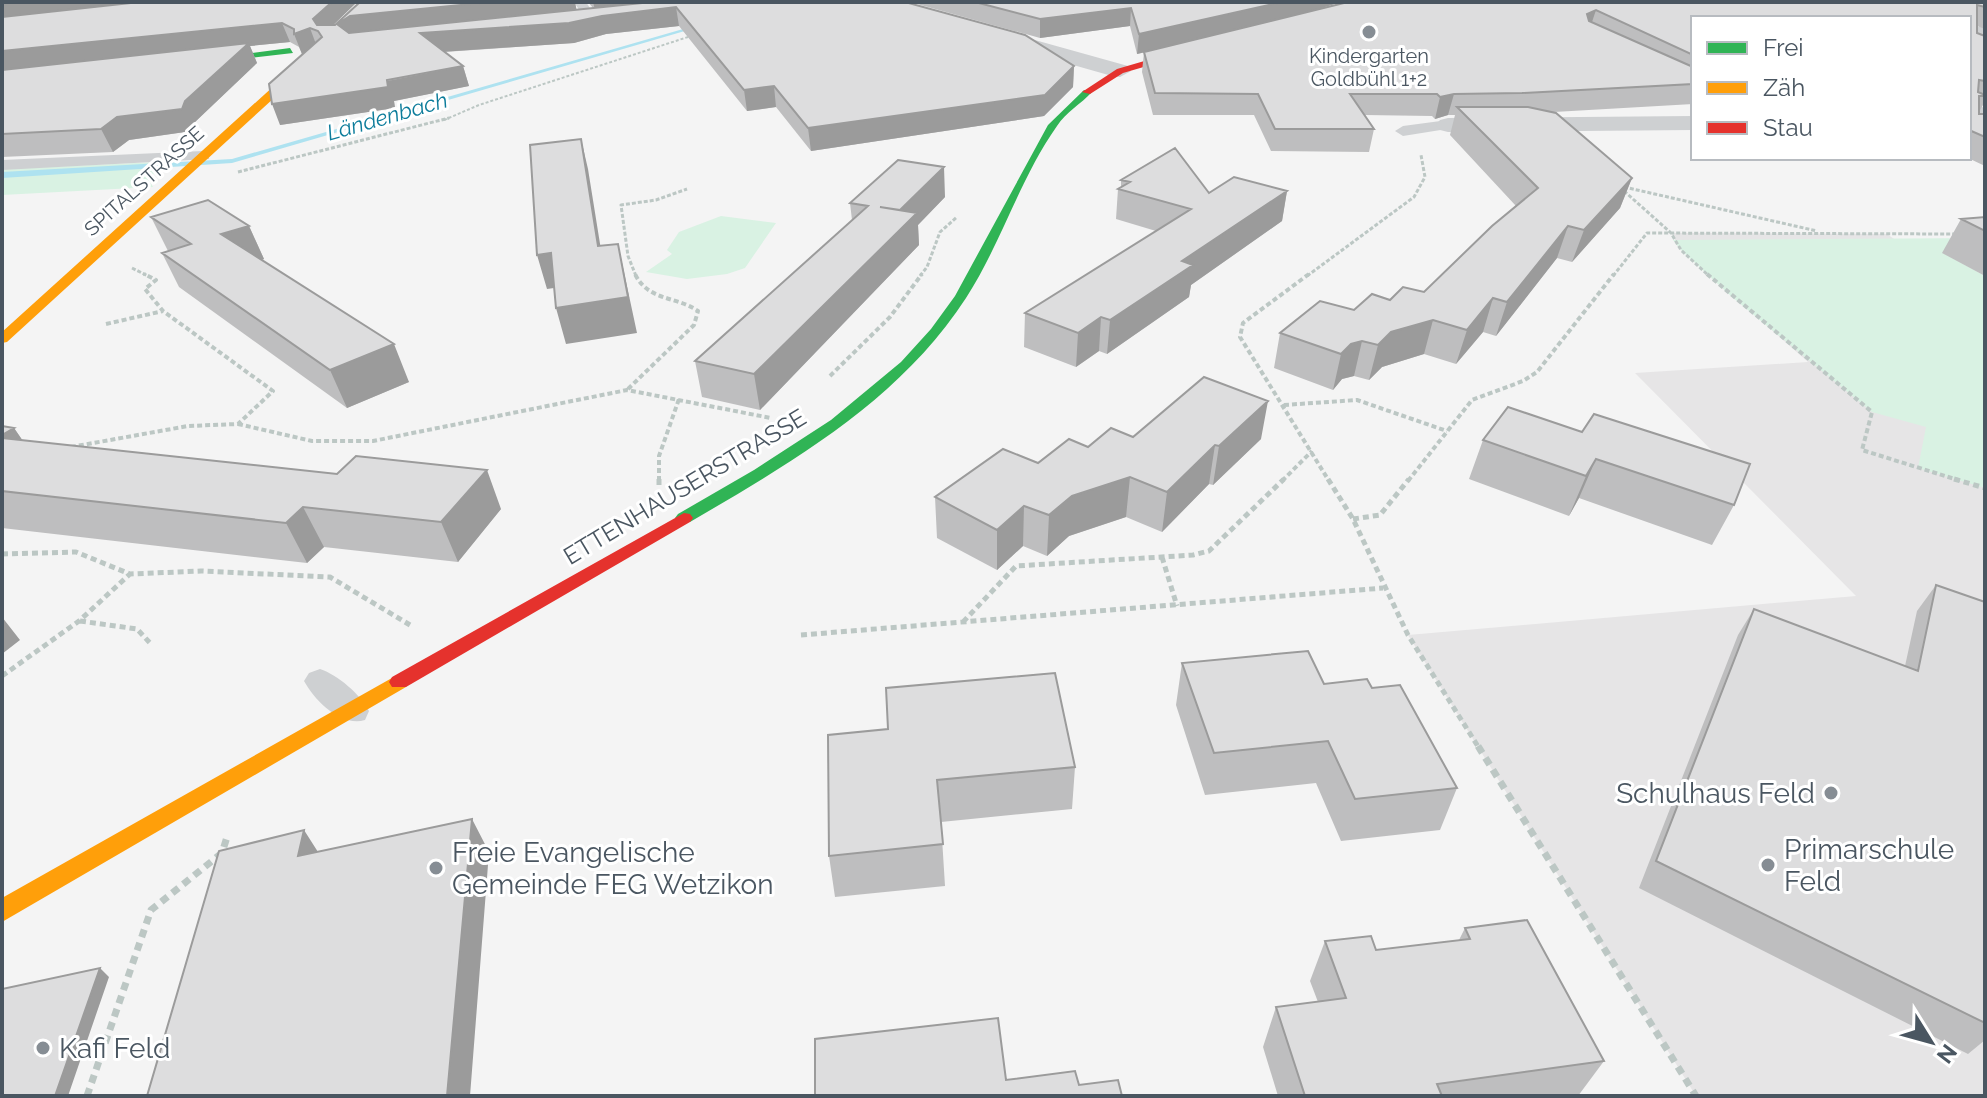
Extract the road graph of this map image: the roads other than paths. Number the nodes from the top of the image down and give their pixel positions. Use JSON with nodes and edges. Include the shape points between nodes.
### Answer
{"nodes":[{"id":1,"x":580,"y":2,"type":"edge"},
{"id":2,"x":883,"y":2,"type":"edge"},
{"id":3,"x":591,"y":19,"type":"edge"},
{"id":4,"x":1219,"y":43,"type":"edge"},
{"id":5,"x":290,"y":51,"type":"junction"},
{"id":6,"x":316,"y":56,"type":"junction"},
{"id":7,"x":172,"y":63,"type":"edge"},
{"id":8,"x":1120,"y":71,"type":"junction"},
{"id":9,"x":1691,"y":123,"type":"edge"},
{"id":10,"x":1448,"y":125,"type":"joint"},
{"id":11,"x":1403,"y":131,"type":"edge"},
{"id":12,"x":200,"y":158,"type":"junction"},
{"id":13,"x":2,"y":165,"type":"edge"},
{"id":14,"x":2,"y":339,"type":"edge"},
{"id":15,"x":320,"y":681,"type":"dead end"},
{"id":16,"x":353,"y":711,"type":"junction"},
{"id":17,"x":2,"y":911,"type":"edge"}],
"edges":[{"from":1,"to":3,"type":"lane"},
{"from":2,"to":8,"type":"street"},
{"from":4,"to":8,"type":"street","name":"ETTENHAUSERSTRASSE"},
{"from":5,"to":6,"type":"street"},
{"from":5,"to":6,"type":"street","via":[[300,44],[330,46]]},
{"from":5,"to":7,"type":"street"},
{"from":6,"to":12,"type":"street","name":"SPITALSTRASSE"},
{"from":8,"to":16,"type":"street","name":"ETTENHAUSERSTRASSE","via":[[1089,89],[1053,123],[961,296],[905,368],[755,477]]},
{"from":9,"to":10,"type":"street"},
{"from":10,"to":11,"type":"lane"},
{"from":12,"to":13,"type":"lane"},
{"from":12,"to":14,"type":"street","name":"SPITALSTRASSE"},
{"from":15,"to":16,"type":"lane"},
{"from":16,"to":17,"type":"street","name":"ETTENHAUSERSTRASSE"}]}
